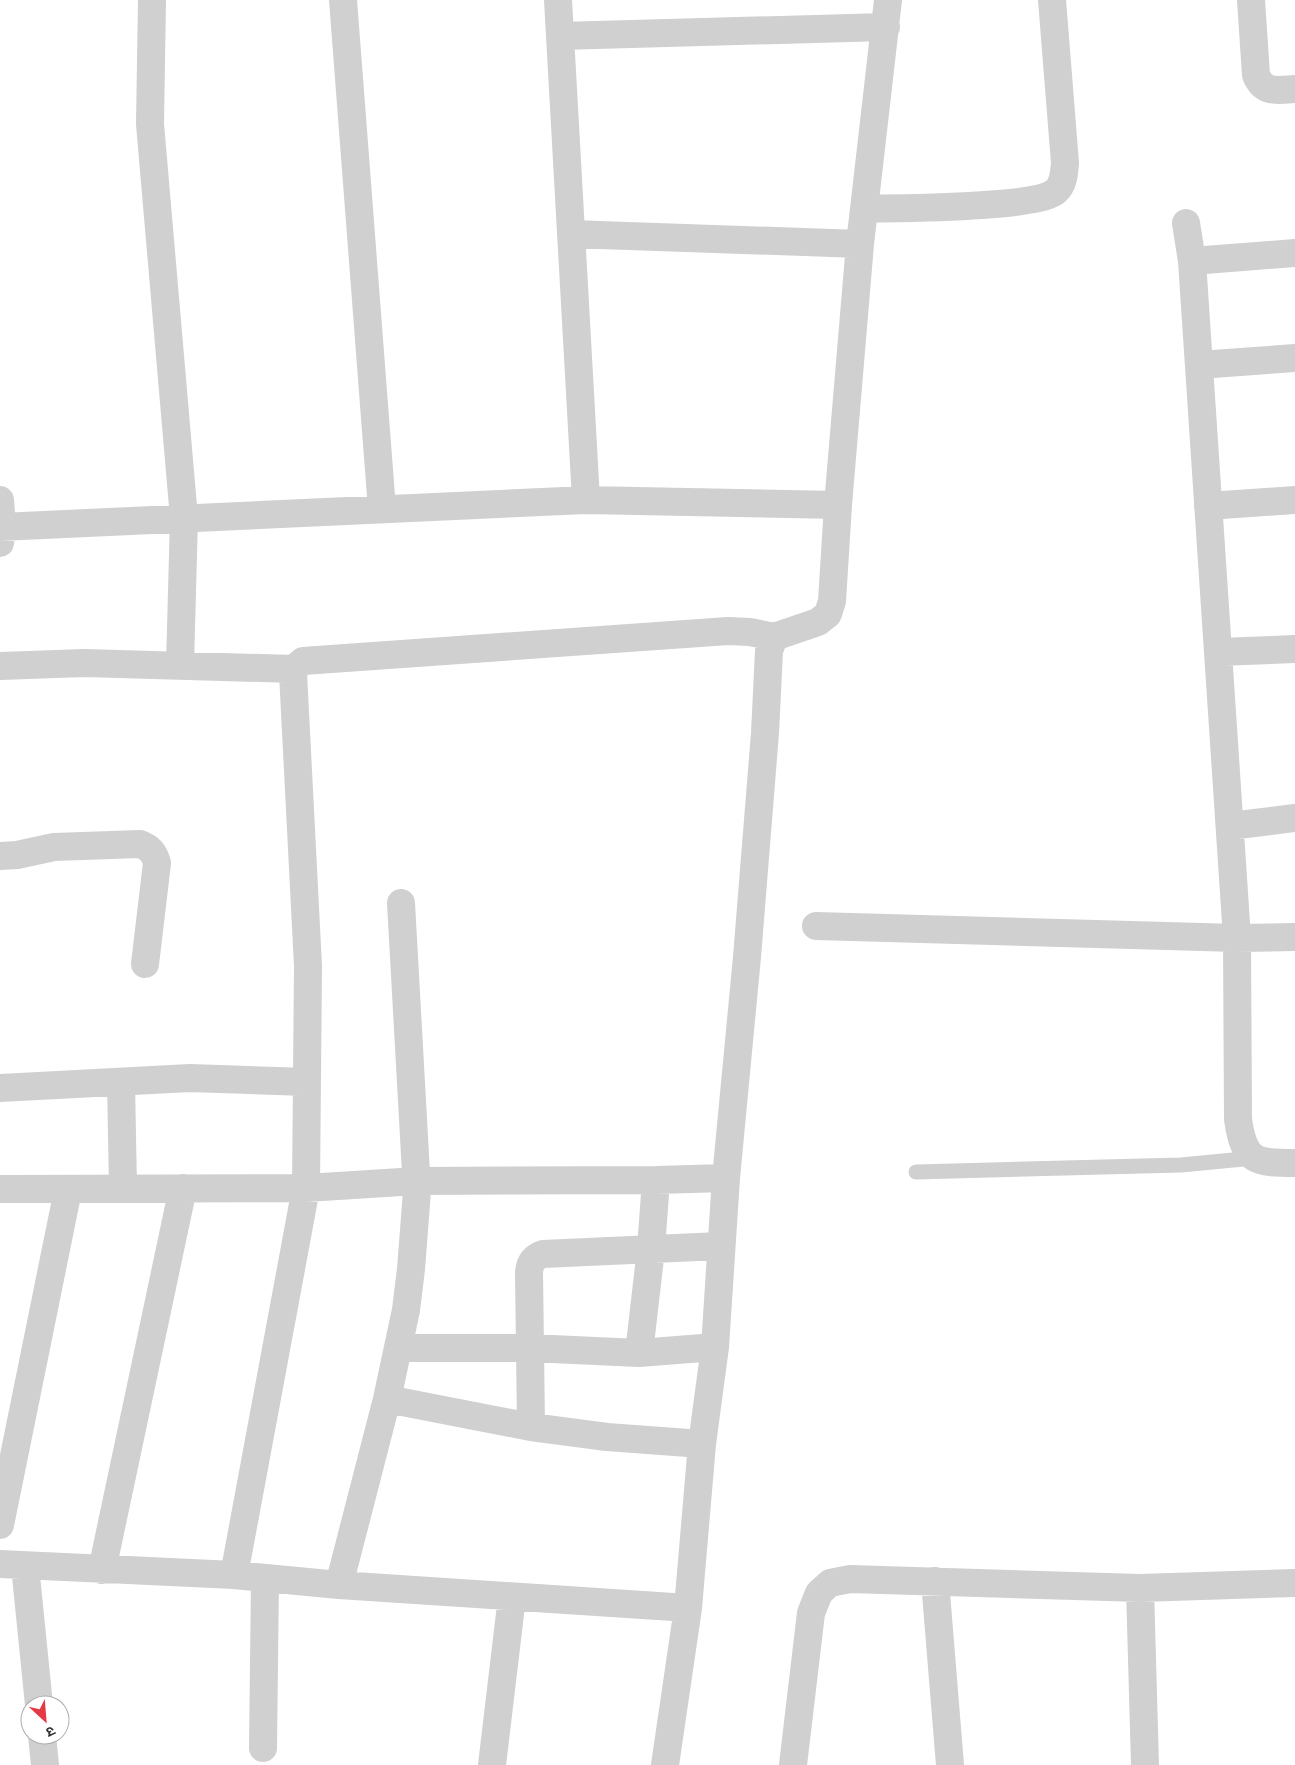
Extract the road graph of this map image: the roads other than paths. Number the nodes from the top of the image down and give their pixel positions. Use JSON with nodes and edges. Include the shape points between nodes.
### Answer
{"nodes":[{"id":1,"x":152,"y":0,"type":"edge"},
{"id":2,"x":343,"y":0,"type":"edge"},
{"id":3,"x":558,"y":0,"type":"edge"},
{"id":4,"x":888,"y":0,"type":"edge"},
{"id":5,"x":1052,"y":0,"type":"edge"},
{"id":6,"x":1251,"y":0,"type":"edge"},
{"id":7,"x":886,"y":27,"type":"junction"},
{"id":8,"x":560,"y":36,"type":"junction"},
{"id":9,"x":1295,"y":89,"type":"edge"},
{"id":10,"x":864,"y":209,"type":"junction"},
{"id":11,"x":1186,"y":223,"type":"dead end"},
{"id":12,"x":571,"y":234,"type":"junction"},
{"id":13,"x":860,"y":244,"type":"junction"},
{"id":14,"x":1295,"y":253,"type":"edge"},
{"id":15,"x":1192,"y":262,"type":"junction"},
{"id":16,"x":1295,"y":358,"type":"edge"},
{"id":17,"x":1199,"y":365,"type":"junction"},
{"id":18,"x":586,"y":500,"type":"junction"},
{"id":19,"x":1295,"y":500,"type":"edge"},
{"id":20,"x":838,"y":505,"type":"junction"},
{"id":21,"x":1208,"y":506,"type":"junction"},
{"id":22,"x":382,"y":509,"type":"junction"},
{"id":23,"x":184,"y":518,"type":"junction"},
{"id":24,"x":1,"y":524,"type":"edge"},
{"id":25,"x":774,"y":638,"type":"junction"},
{"id":26,"x":1295,"y":649,"type":"edge"},
{"id":27,"x":1218,"y":652,"type":"junction"},
{"id":28,"x":180,"y":665,"type":"junction"},
{"id":29,"x":0,"y":666,"type":"edge"},
{"id":30,"x":294,"y":669,"type":"junction"},
{"id":31,"x":1295,"y":818,"type":"edge"},
{"id":32,"x":1230,"y":826,"type":"junction"},
{"id":33,"x":0,"y":856,"type":"edge"},
{"id":34,"x":401,"y":903,"type":"dead end"},
{"id":35,"x":816,"y":926,"type":"dead end"},
{"id":36,"x":1295,"y":937,"type":"edge"},
{"id":37,"x":1237,"y":938,"type":"junction"},
{"id":38,"x":145,"y":964,"type":"dead end"},
{"id":39,"x":122,"y":1082,"type":"junction"},
{"id":40,"x":307,"y":1082,"type":"junction"},
{"id":41,"x":0,"y":1088,"type":"edge"},
{"id":42,"x":1254,"y":1158,"type":"junction"},
{"id":43,"x":1295,"y":1163,"type":"edge"},
{"id":44,"x":916,"y":1172,"type":"dead end"},
{"id":45,"x":726,"y":1178,"type":"junction"},
{"id":46,"x":656,"y":1180,"type":"junction"},
{"id":47,"x":417,"y":1181,"type":"junction"},
{"id":48,"x":123,"y":1188,"type":"junction"},
{"id":49,"x":182,"y":1188,"type":"junction"},
{"id":50,"x":306,"y":1188,"type":"junction"},
{"id":51,"x":0,"y":1189,"type":"edge"},
{"id":52,"x":68,"y":1190,"type":"junction"},
{"id":53,"x":720,"y":1246,"type":"junction"},
{"id":54,"x":651,"y":1249,"type":"junction"},
{"id":55,"x":715,"y":1347,"type":"junction"},
{"id":56,"x":398,"y":1348,"type":"junction"},
{"id":57,"x":530,"y":1348,"type":"junction"},
{"id":58,"x":639,"y":1353,"type":"junction"},
{"id":59,"x":387,"y":1399,"type":"junction"},
{"id":60,"x":531,"y":1427,"type":"junction"},
{"id":61,"x":702,"y":1444,"type":"junction"},
{"id":62,"x":0,"y":1525,"type":"edge"},
{"id":63,"x":13,"y":1565,"type":"edge"},
{"id":64,"x":102,"y":1570,"type":"junction"},
{"id":65,"x":234,"y":1576,"type":"junction"},
{"id":66,"x":265,"y":1578,"type":"junction"},
{"id":67,"x":935,"y":1581,"type":"junction"},
{"id":68,"x":1295,"y":1583,"type":"edge"},
{"id":69,"x":339,"y":1586,"type":"junction"},
{"id":70,"x":1140,"y":1588,"type":"junction"},
{"id":71,"x":512,"y":1597,"type":"junction"},
{"id":72,"x":688,"y":1608,"type":"junction"},
{"id":73,"x":37,"y":1695,"type":"edge"},
{"id":74,"x":43,"y":1745,"type":"edge"},
{"id":75,"x":263,"y":1748,"type":"dead end"},
{"id":76,"x":46,"y":1765,"type":"edge"},
{"id":77,"x":492,"y":1765,"type":"edge"},
{"id":78,"x":665,"y":1765,"type":"edge"},
{"id":79,"x":793,"y":1765,"type":"edge"},
{"id":80,"x":950,"y":1765,"type":"edge"},
{"id":81,"x":1145,"y":1765,"type":"edge"}],
"edges":[{"from":1,"to":23,"type":"street","via":[[150,124]]},
{"from":2,"to":22,"type":"street"},
{"from":3,"to":8,"type":"street"},
{"from":4,"to":7,"type":"street"},
{"from":5,"to":10,"type":"street","via":[[1065,163],[1064,179],[1056,191],[1018,203]]},
{"from":6,"to":9,"type":"street","via":[[1256,75],[1260,85],[1270,90]]},
{"from":7,"to":8,"type":"street"},
{"from":7,"to":10,"type":"street"},
{"from":8,"to":12,"type":"street"},
{"from":10,"to":13,"type":"street"},
{"from":11,"to":15,"type":"street"},
{"from":12,"to":13,"type":"street"},
{"from":12,"to":18,"type":"street"},
{"from":13,"to":20,"type":"street"},
{"from":14,"to":15,"type":"street"},
{"from":15,"to":17,"type":"street"},
{"from":16,"to":17,"type":"street"},
{"from":17,"to":21,"type":"street"},
{"from":18,"to":20,"type":"street"},
{"from":18,"to":22,"type":"street"},
{"from":19,"to":21,"type":"street"},
{"from":20,"to":25,"type":"street","via":[[832,600],[828,614],[818,622]]},
{"from":21,"to":27,"type":"street"},
{"from":22,"to":23,"type":"street"},
{"from":23,"to":24,"type":"street"},
{"from":23,"to":28,"type":"street"},
{"from":25,"to":30,"type":"street","via":[[728,631],[303,661]]},
{"from":25,"to":45,"type":"street","via":[[770,651],[749,938]]},
{"from":26,"to":27,"type":"street"},
{"from":27,"to":32,"type":"street"},
{"from":28,"to":29,"type":"street","via":[[84,663]]},
{"from":28,"to":30,"type":"street"},
{"from":30,"to":40,"type":"street","via":[[308,966]]},
{"from":31,"to":32,"type":"street"},
{"from":32,"to":37,"type":"street"},
{"from":33,"to":38,"type":"street","via":[[54,847],[140,844],[148,847],[157,863]]},
{"from":34,"to":47,"type":"street"},
{"from":35,"to":37,"type":"street"},
{"from":36,"to":37,"type":"street"},
{"from":37,"to":42,"type":"street","via":[[1238,1119],[1240,1138],[1246,1151]]},
{"from":39,"to":40,"type":"street","via":[[190,1078]]},
{"from":39,"to":41,"type":"street"},
{"from":39,"to":48,"type":"street"},
{"from":40,"to":50,"type":"street"},
{"from":42,"to":43,"type":"street","via":[[1271,1163]]},
{"from":42,"to":44,"type":"lane","via":[[1181,1165]]},
{"from":45,"to":46,"type":"street"},
{"from":45,"to":53,"type":"street"},
{"from":46,"to":47,"type":"street"},
{"from":46,"to":54,"type":"street"},
{"from":47,"to":50,"type":"street"},
{"from":47,"to":56,"type":"street","via":[[410,1277]]},
{"from":48,"to":49,"type":"street"},
{"from":48,"to":52,"type":"street"},
{"from":49,"to":50,"type":"street"},
{"from":49,"to":64,"type":"street"},
{"from":50,"to":65,"type":"street"},
{"from":51,"to":52,"type":"street"},
{"from":52,"to":62,"type":"street"},
{"from":53,"to":54,"type":"street"},
{"from":53,"to":55,"type":"street"},
{"from":54,"to":57,"type":"street","via":[[537,1256],[529,1272]]},
{"from":54,"to":58,"type":"street"},
{"from":55,"to":58,"type":"street"},
{"from":55,"to":61,"type":"street"},
{"from":56,"to":57,"type":"street"},
{"from":56,"to":59,"type":"street"},
{"from":57,"to":58,"type":"street"},
{"from":57,"to":60,"type":"street"},
{"from":59,"to":60,"type":"street"},
{"from":59,"to":69,"type":"street"},
{"from":60,"to":61,"type":"street"},
{"from":61,"to":72,"type":"street"},
{"from":63,"to":64,"type":"street"},
{"from":63,"to":73,"type":"street"},
{"from":64,"to":65,"type":"street"},
{"from":65,"to":66,"type":"street"},
{"from":66,"to":69,"type":"street"},
{"from":66,"to":75,"type":"street"},
{"from":67,"to":70,"type":"street"},
{"from":67,"to":79,"type":"street","via":[[850,1579],[830,1582],[819,1593],[810,1613]]},
{"from":67,"to":80,"type":"street"},
{"from":68,"to":70,"type":"street"},
{"from":69,"to":71,"type":"street"},
{"from":70,"to":81,"type":"street"},
{"from":71,"to":72,"type":"street"},
{"from":71,"to":77,"type":"street"},
{"from":72,"to":78,"type":"street"},
{"from":74,"to":76,"type":"street"}]}
